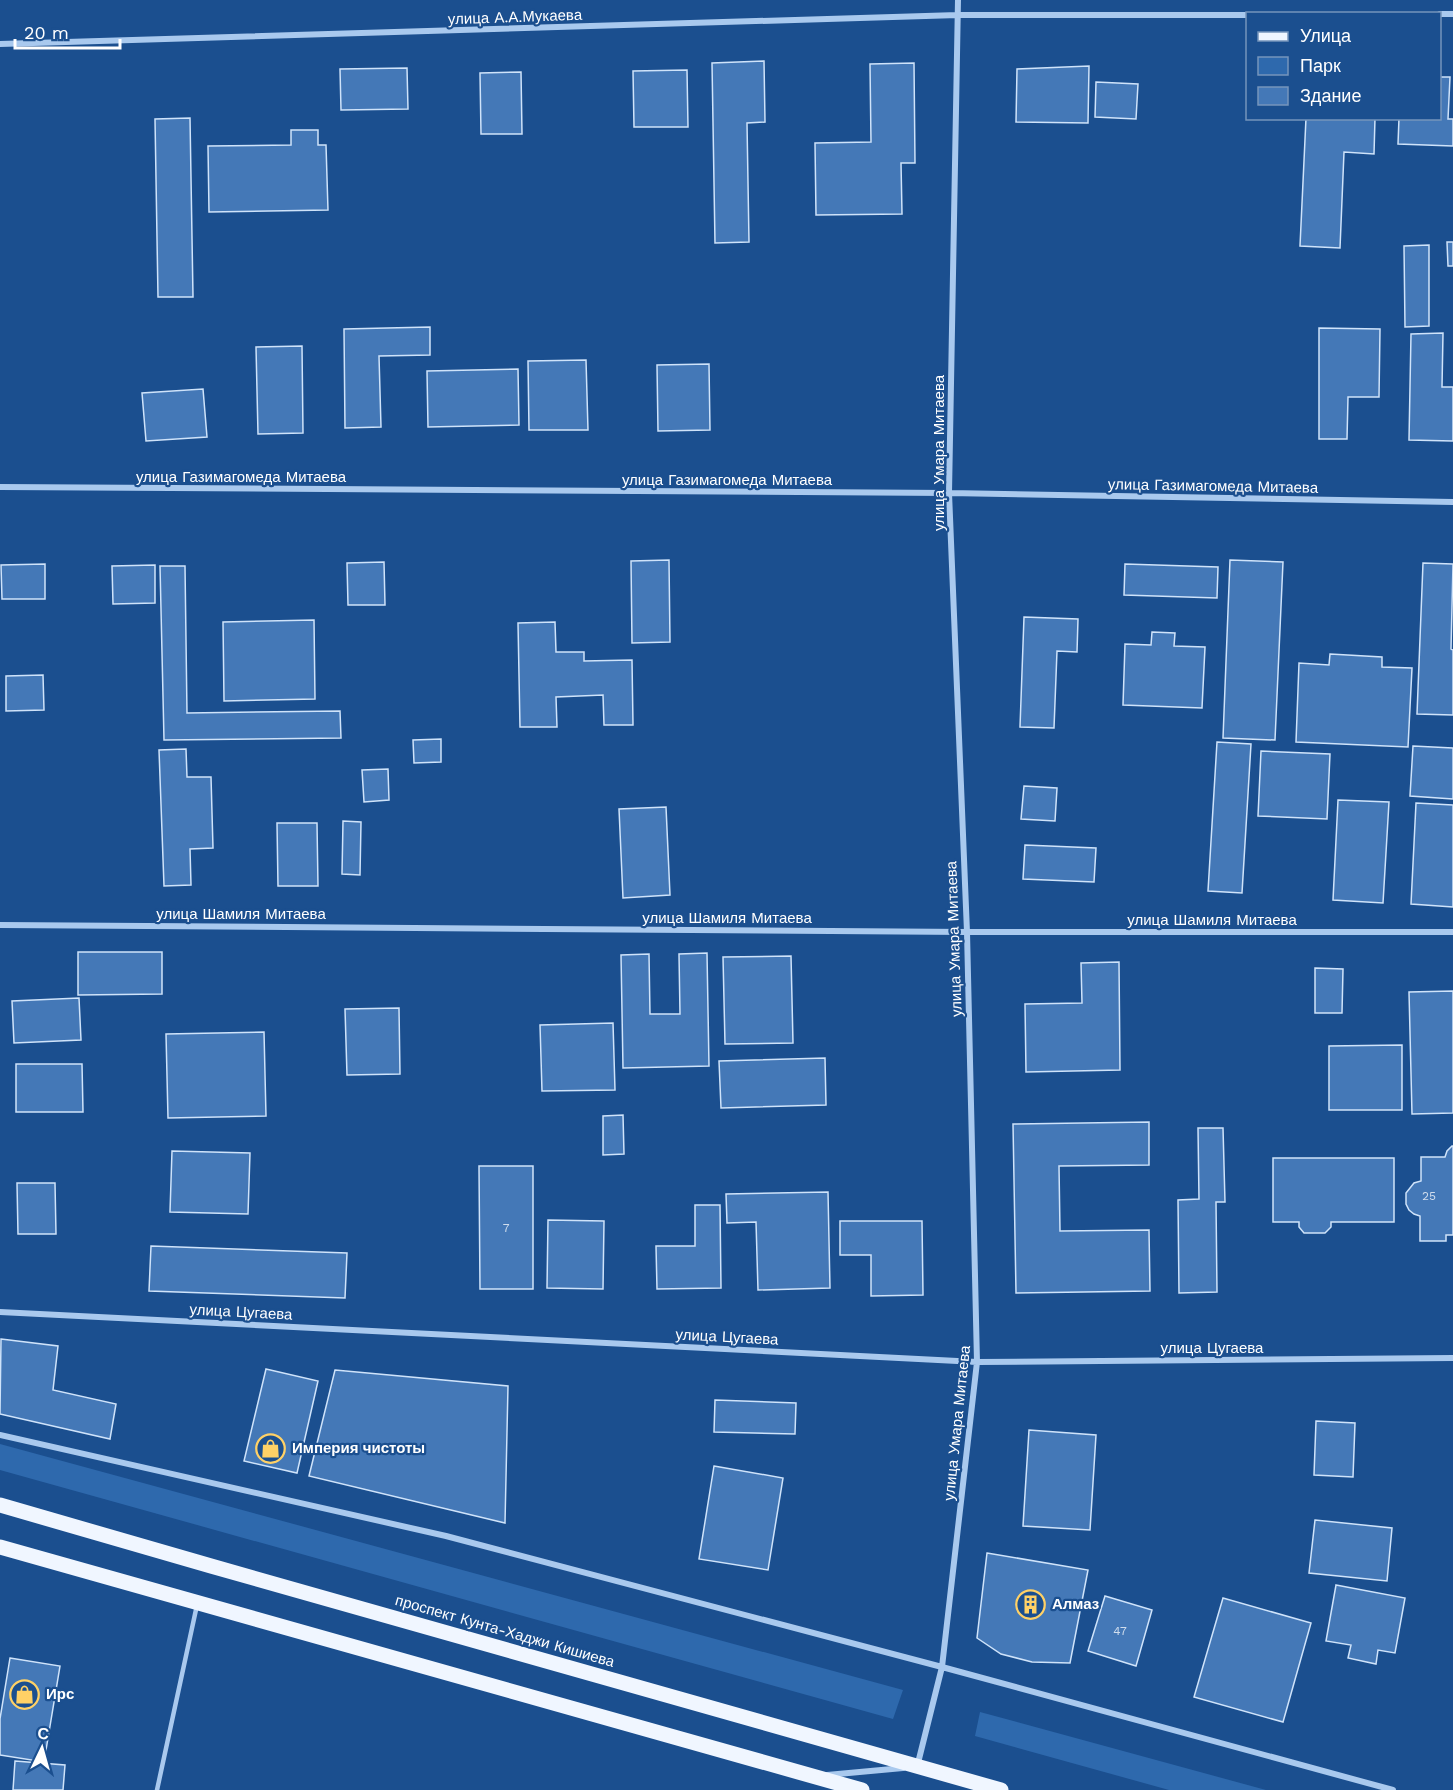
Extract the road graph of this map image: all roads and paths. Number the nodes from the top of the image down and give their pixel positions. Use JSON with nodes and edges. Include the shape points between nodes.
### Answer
{"nodes":[{"id":1,"x":958,"y":0,"type":"edge"},
{"id":2,"x":958,"y":15,"type":"junction"},
{"id":3,"x":1246,"y":15,"type":"edge"},
{"id":4,"x":0,"y":44,"type":"edge"},
{"id":5,"x":0,"y":487,"type":"edge"},
{"id":6,"x":949,"y":493,"type":"junction"},
{"id":7,"x":1453,"y":502,"type":"edge"},
{"id":8,"x":0,"y":925,"type":"edge"},
{"id":9,"x":966,"y":932,"type":"junction"},
{"id":10,"x":1453,"y":932,"type":"edge"},
{"id":11,"x":0,"y":1312,"type":"edge"},
{"id":12,"x":1453,"y":1358,"type":"edge"},
{"id":13,"x":977,"y":1362,"type":"junction"},
{"id":14,"x":0,"y":1435,"type":"edge"},
{"id":15,"x":0,"y":1505,"type":"edge"},
{"id":16,"x":0,"y":1547,"type":"edge"},
{"id":17,"x":198,"y":1602,"type":"junction"},
{"id":18,"x":942,"y":1667,"type":"junction"},
{"id":19,"x":917,"y":1767,"type":"junction"},
{"id":20,"x":812,"y":1776,"type":"junction"},
{"id":21,"x":157,"y":1790,"type":"edge"},
{"id":22,"x":862,"y":1790,"type":"edge"},
{"id":23,"x":1001,"y":1790,"type":"edge"},
{"id":24,"x":1393,"y":1790,"type":"edge"}],
"edges":[{"from":1,"to":2,"type":"street","name":"улица Умара Митаева"},
{"from":2,"to":3,"type":"street","name":"улица А.А.Мукаева"},
{"from":2,"to":4,"type":"street","name":"улица А.А.Мукаева"},
{"from":2,"to":6,"type":"street","name":"улица Умара Митаева"},
{"from":5,"to":6,"type":"street","name":"улица Газимагомеда Митаева"},
{"from":6,"to":7,"type":"street","name":"улица Газимагомеда Митаева"},
{"from":6,"to":9,"type":"street","name":"улица Умара Митаева"},
{"from":8,"to":9,"type":"street","name":"улица Шамиля Митаева"},
{"from":9,"to":10,"type":"street","name":"улица Шамиля Митаева"},
{"from":9,"to":13,"type":"street","name":"улица Умара Митаева"},
{"from":11,"to":13,"type":"street","name":"улица Цугаева"},
{"from":12,"to":13,"type":"street","name":"улица Цугаева"},
{"from":13,"to":18,"type":"street","name":"улица Умара Митаева"},
{"from":14,"to":18,"type":"street","via":[[446,1536]]},
{"from":15,"to":19,"type":"main road","name":"проспект Кунта-Хаджи Кишиева"},
{"from":16,"to":17,"type":"main road"},
{"from":17,"to":20,"type":"main road"},
{"from":17,"to":21,"type":"lane"},
{"from":18,"to":19,"type":"street","name":"улица Умара Митаева"},
{"from":18,"to":24,"type":"street"},
{"from":19,"to":20,"type":"street"},
{"from":19,"to":23,"type":"main road","name":"проспект Кунта-Хаджи Кишиева"},
{"from":20,"to":22,"type":"main road"}]}
